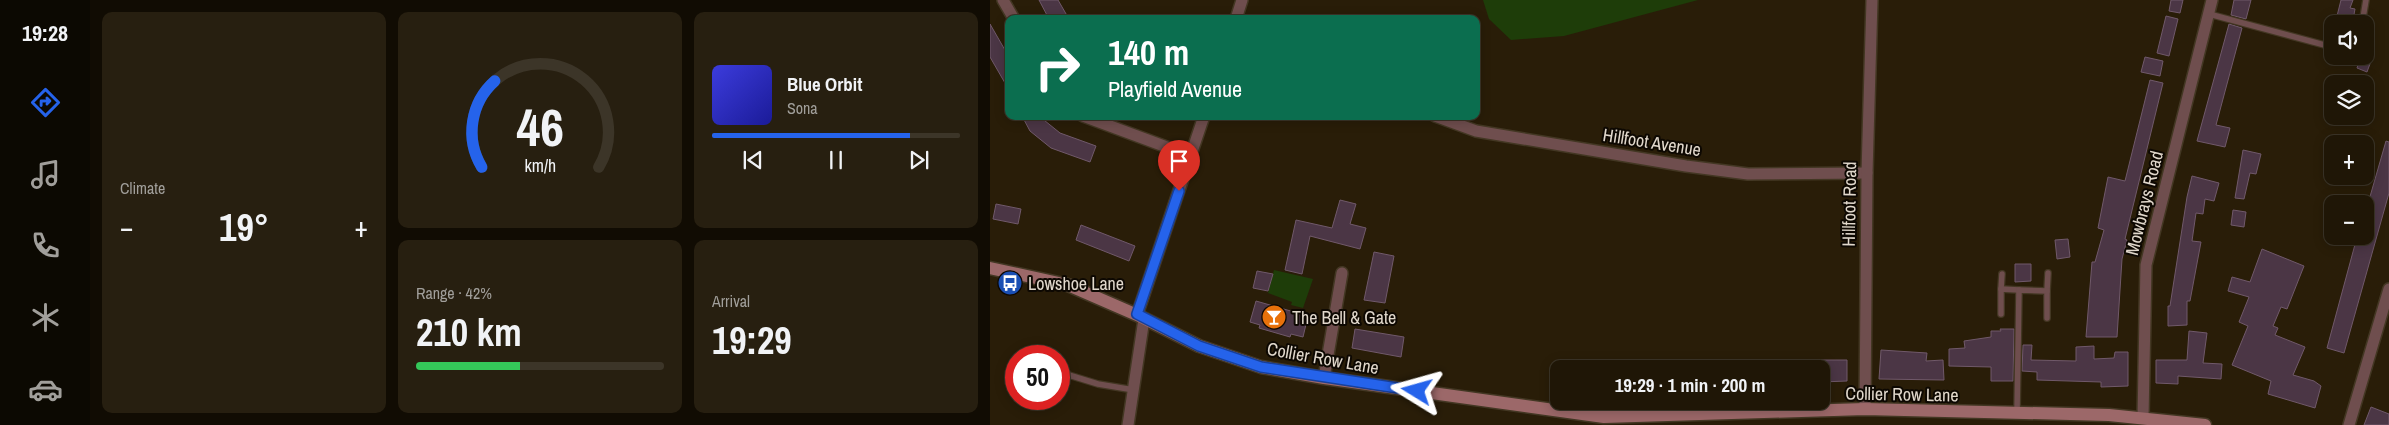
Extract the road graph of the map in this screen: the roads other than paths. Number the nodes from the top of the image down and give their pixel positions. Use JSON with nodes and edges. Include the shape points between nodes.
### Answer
{"nodes":[{"id":1,"x":1003,"y":0,"type":"edge"},
{"id":2,"x":1242,"y":0,"type":"edge"},
{"id":3,"x":1872,"y":0,"type":"edge"},
{"id":4,"x":2212,"y":0,"type":"edge"},
{"id":5,"x":2366,"y":0,"type":"edge"},
{"id":6,"x":2209,"y":14,"type":"junction"},
{"id":7,"x":1012,"y":15,"type":"edge"},
{"id":8,"x":1237,"y":15,"type":"edge"},
{"id":9,"x":2364,"y":15,"type":"edge"},
{"id":10,"x":2324,"y":45,"type":"edge"},
{"id":11,"x":1094,"y":120,"type":"edge"},
{"id":12,"x":1203,"y":120,"type":"edge"},
{"id":13,"x":1446,"y":120,"type":"edge"},
{"id":14,"x":1191,"y":156,"type":"junction"},
{"id":15,"x":1867,"y":173,"type":"junction"},
{"id":16,"x":990,"y":268,"type":"edge"},
{"id":17,"x":1342,"y":273,"type":"dead end"},
{"id":18,"x":2048,"y":273,"type":"dead end"},
{"id":19,"x":2002,"y":274,"type":"dead end"},
{"id":20,"x":2001,"y":289,"type":"junction"},
{"id":21,"x":2389,"y":289,"type":"edge"},
{"id":22,"x":2020,"y":290,"type":"junction"},
{"id":23,"x":2047,"y":291,"type":"junction"},
{"id":24,"x":2001,"y":314,"type":"dead end"},
{"id":25,"x":1141,"y":317,"type":"junction"},
{"id":26,"x":2047,"y":318,"type":"dead end"},
{"id":27,"x":1070,"y":375,"type":"edge"},
{"id":28,"x":1324,"y":378,"type":"junction"},
{"id":29,"x":1134,"y":390,"type":"junction"},
{"id":30,"x":1866,"y":409,"type":"junction"},
{"id":31,"x":2017,"y":414,"type":"junction"},
{"id":32,"x":2143,"y":418,"type":"junction"},
{"id":33,"x":2108,"y":420,"type":"edge"},
{"id":34,"x":1128,"y":425,"type":"edge"},
{"id":35,"x":2205,"y":425,"type":"edge"},
{"id":36,"x":2349,"y":425,"type":"edge"}],
"edges":[{"from":1,"to":7,"type":"street"},
{"from":2,"to":8,"type":"street"},
{"from":3,"to":15,"type":"street","name":"Hillfoot Road"},
{"from":4,"to":6,"type":"street","name":"Mowbrays Road"},
{"from":5,"to":9,"type":"lane"},
{"from":6,"to":10,"type":"lane"},
{"from":6,"to":32,"type":"street","name":"Mowbrays Road","via":[[2146,265]]},
{"from":11,"to":14,"type":"street"},
{"from":12,"to":14,"type":"street"},
{"from":13,"to":15,"type":"street","name":"Hillfoot Avenue","via":[[1476,131],[1748,174]]},
{"from":14,"to":25,"type":"street"},
{"from":15,"to":30,"type":"street","name":"Hillfoot Road"},
{"from":16,"to":25,"type":"main road","name":"Collier Row Lane","via":[[1068,285]]},
{"from":17,"to":28,"type":"street"},
{"from":18,"to":23,"type":"lane"},
{"from":19,"to":20,"type":"lane"},
{"from":20,"to":22,"type":"lane"},
{"from":20,"to":24,"type":"lane"},
{"from":21,"to":36,"type":"street"},
{"from":22,"to":23,"type":"lane"},
{"from":22,"to":31,"type":"lane"},
{"from":23,"to":26,"type":"lane"},
{"from":25,"to":28,"type":"main road","name":"Collier Row Lane","via":[[1199,346],[1243,361]]},
{"from":25,"to":29,"type":"street"},
{"from":27,"to":29,"type":"lane"},
{"from":28,"to":30,"type":"main road","name":"Collier Row Lane","via":[[1604,417]]},
{"from":29,"to":34,"type":"street"},
{"from":30,"to":31,"type":"main road","name":"Collier Row Lane"},
{"from":31,"to":33,"type":"main road","name":"Collier Row Lane"},
{"from":32,"to":33,"type":"main road","name":"Collier Row Lane"},
{"from":32,"to":35,"type":"main road","name":"Collier Row Lane"}]}
